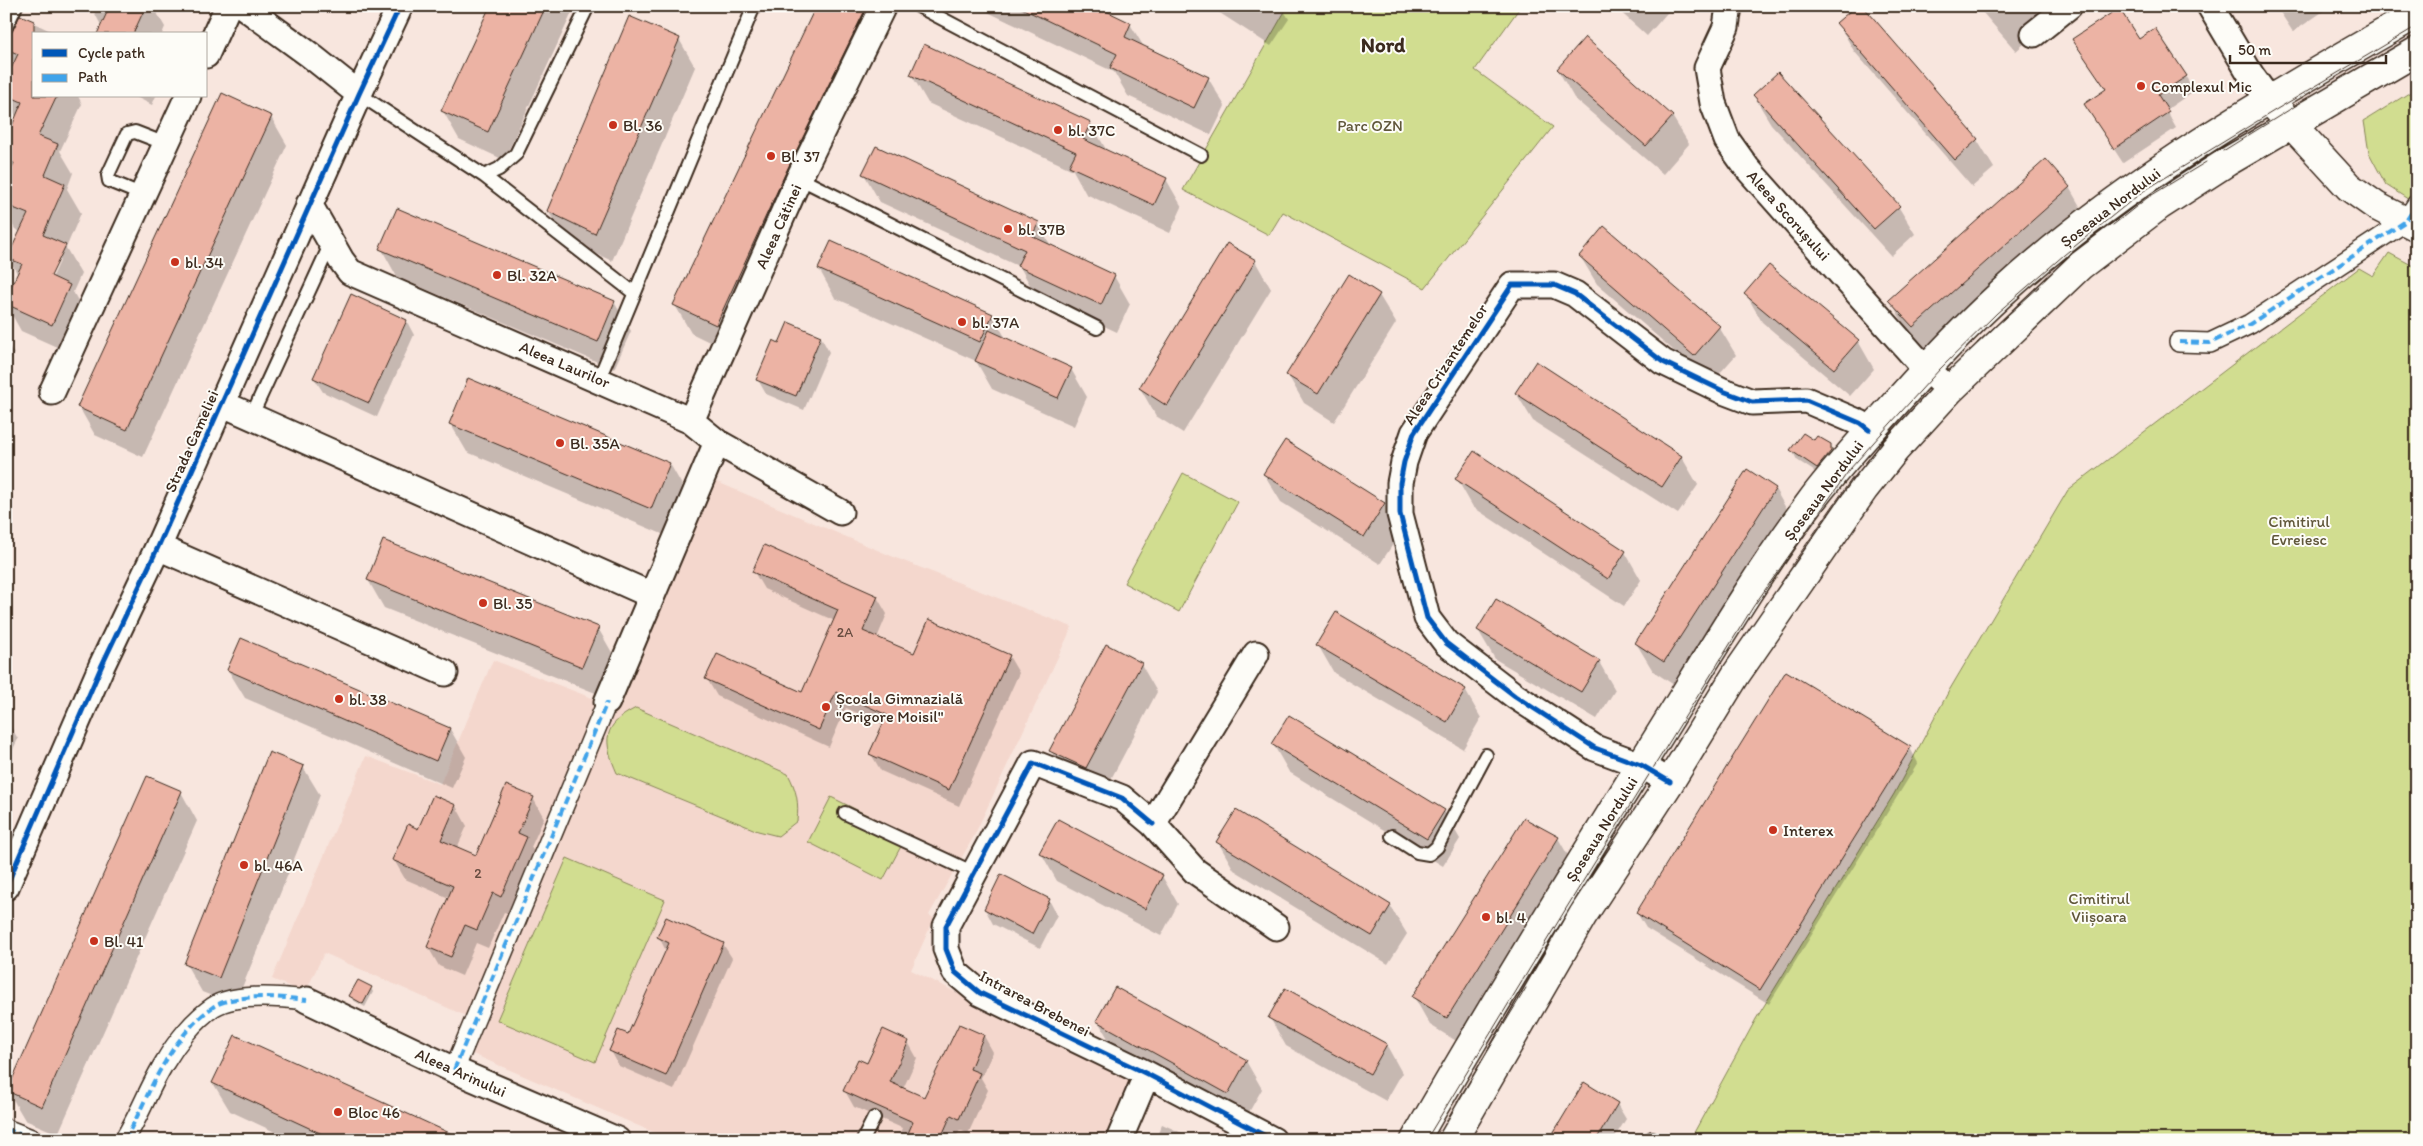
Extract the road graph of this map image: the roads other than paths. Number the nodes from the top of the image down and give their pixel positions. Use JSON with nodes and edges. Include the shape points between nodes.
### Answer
{"nodes":[{"id":1,"x":16,"y":6,"type":"edge"},
{"id":2,"x":228,"y":6,"type":"edge"},
{"id":3,"x":242,"y":6,"type":"edge"},
{"id":4,"x":400,"y":6,"type":"edge"},
{"id":5,"x":588,"y":6,"type":"edge"},
{"id":6,"x":754,"y":6,"type":"edge"},
{"id":7,"x":883,"y":6,"type":"edge"},
{"id":8,"x":918,"y":6,"type":"edge"},
{"id":9,"x":1729,"y":6,"type":"edge"},
{"id":10,"x":2069,"y":6,"type":"edge"},
{"id":11,"x":2210,"y":6,"type":"edge"},
{"id":12,"x":2417,"y":14,"type":"edge"},
{"id":13,"x":6,"y":27,"type":"edge"},
{"id":14,"x":2034,"y":34,"type":"dead end"},
{"id":15,"x":208,"y":51,"type":"edge"},
{"id":16,"x":2417,"y":52,"type":"edge"},
{"id":17,"x":359,"y":94,"type":"junction"},
{"id":18,"x":187,"y":98,"type":"edge"},
{"id":19,"x":2269,"y":100,"type":"junction"},
{"id":20,"x":2290,"y":124,"type":"junction"},
{"id":21,"x":166,"y":144,"type":"junction"},
{"id":22,"x":1201,"y":155,"type":"dead end"},
{"id":23,"x":484,"y":176,"type":"junction"},
{"id":24,"x":799,"y":178,"type":"junction"},
{"id":25,"x":143,"y":195,"type":"junction"},
{"id":26,"x":310,"y":204,"type":"junction"},
{"id":27,"x":2413,"y":217,"type":"edge"},
{"id":28,"x":331,"y":243,"type":"junction"},
{"id":29,"x":634,"y":293,"type":"junction"},
{"id":30,"x":1097,"y":328,"type":"dead end"},
{"id":31,"x":2179,"y":342,"type":"dead end"},
{"id":32,"x":1925,"y":368,"type":"junction"},
{"id":33,"x":599,"y":379,"type":"junction"},
{"id":34,"x":1950,"y":390,"type":"junction"},
{"id":35,"x":52,"y":392,"type":"dead end"},
{"id":36,"x":221,"y":403,"type":"junction"},
{"id":37,"x":251,"y":417,"type":"junction"},
{"id":38,"x":691,"y":421,"type":"junction"},
{"id":39,"x":1869,"y":430,"type":"junction"},
{"id":40,"x":717,"y":442,"type":"junction"},
{"id":41,"x":840,"y":512,"type":"dead end"},
{"id":42,"x":158,"y":547,"type":"junction"},
{"id":43,"x":651,"y":594,"type":"junction"},
{"id":44,"x":1256,"y":654,"type":"dead end"},
{"id":45,"x":445,"y":673,"type":"dead end"},
{"id":46,"x":607,"y":702,"type":"joint"},
{"id":47,"x":1486,"y":755,"type":"dead end"},
{"id":48,"x":1641,"y":765,"type":"junction"},
{"id":49,"x":1670,"y":782,"type":"junction"},
{"id":50,"x":845,"y":813,"type":"dead end"},
{"id":51,"x":1153,"y":824,"type":"junction"},
{"id":52,"x":1392,"y":836,"type":"dead end"},
{"id":53,"x":974,"y":873,"type":"junction"},
{"id":54,"x":6,"y":887,"type":"edge"},
{"id":55,"x":1276,"y":927,"type":"dead end"},
{"id":56,"x":307,"y":1000,"type":"joint"},
{"id":57,"x":454,"y":1070,"type":"junction"},
{"id":58,"x":1147,"y":1074,"type":"junction"},
{"id":59,"x":874,"y":1118,"type":"dead end"},
{"id":60,"x":6,"y":1129,"type":"edge"},
{"id":61,"x":34,"y":1140,"type":"edge"},
{"id":62,"x":124,"y":1140,"type":"edge"},
{"id":63,"x":617,"y":1140,"type":"edge"},
{"id":64,"x":863,"y":1140,"type":"edge"},
{"id":65,"x":1119,"y":1140,"type":"edge"},
{"id":66,"x":1273,"y":1140,"type":"edge"},
{"id":67,"x":1415,"y":1140,"type":"edge"},
{"id":68,"x":1453,"y":1140,"type":"edge"}],
"edges":[{"from":1,"to":13,"type":"lane"},
{"from":2,"to":15,"type":"street"},
{"from":3,"to":17,"type":"street"},
{"from":4,"to":17,"type":"street","name":"Strada Cameliei"},
{"from":5,"to":23,"type":"lane","via":[[516,154],[499,169]]},
{"from":6,"to":29,"type":"lane"},
{"from":7,"to":24,"type":"street","name":"Aleea Cătinei"},
{"from":8,"to":22,"type":"lane"},
{"from":9,"to":32,"type":"street","name":"Aleea Scorușului","via":[[1726,27],[1707,68],[1713,103],[1727,140],[1746,168]]},
{"from":10,"to":14,"type":"street"},
{"from":11,"to":19,"type":"street"},
{"from":12,"to":19,"type":"main road","name":"Șoseaua Nordului"},
{"from":16,"to":20,"type":"main road","name":"Șoseaua Nordului"},
{"from":17,"to":23,"type":"lane"},
{"from":17,"to":26,"type":"street","name":"Strada Cameliei"},
{"from":18,"to":21,"type":"street"},
{"from":19,"to":20,"type":"main road"},
{"from":19,"to":32,"type":"main road","name":"Șoseaua Nordului","via":[[2146,178],[2093,218],[2001,294]]},
{"from":20,"to":27,"type":"main road","via":[[2349,187],[2376,206]]},
{"from":20,"to":34,"type":"main road","name":"Șoseaua Nordului","via":[[2159,206],[2080,266]]},
{"from":21,"to":25,"type":"street"},
{"from":21,"to":25,"type":"lane","via":[[134,132],[127,134],[108,175],[109,181]]},
{"from":23,"to":29,"type":"lane"},
{"from":24,"to":30,"type":"lane"},
{"from":24,"to":38,"type":"street","name":"Aleea Cătinei"},
{"from":25,"to":35,"type":"street"},
{"from":26,"to":28,"type":"street","name":"Aleea Laurilor"},
{"from":26,"to":36,"type":"street","name":"Strada Cameliei"},
{"from":27,"to":31,"type":"street","via":[[2250,324],[2210,343]]},
{"from":28,"to":33,"type":"street","name":"Aleea Laurilor","via":[[350,272]]},
{"from":28,"to":37,"type":"lane"},
{"from":29,"to":33,"type":"lane"},
{"from":32,"to":34,"type":"street","name":"Aleea Scorușului"},
{"from":32,"to":39,"type":"main road","name":"Șoseaua Nordului"},
{"from":33,"to":38,"type":"street","name":"Aleea Laurilor"},
{"from":34,"to":49,"type":"main road","name":"Șoseaua Nordului","via":[[1864,489],[1737,673]]},
{"from":36,"to":37,"type":"street"},
{"from":36,"to":42,"type":"street","name":"Strada Cameliei"},
{"from":37,"to":43,"type":"street"},
{"from":38,"to":40,"type":"street","name":"Aleea Laurilor"},
{"from":39,"to":48,"type":"main road","name":"Șoseaua Nordului","via":[[1808,505]]},
{"from":39,"to":48,"type":"street","name":"Aleea Crizantemelor","via":[[1806,400],[1752,402],[1695,379],[1663,362],[1575,294],[1554,285],[1512,285],[1491,313],[1414,433],[1400,483],[1400,514],[1427,618],[1446,643],[1515,696],[1595,748]]},
{"from":40,"to":41,"type":"street","name":"Aleea Laurilor"},
{"from":40,"to":43,"type":"street"},
{"from":42,"to":45,"type":"street"},
{"from":42,"to":54,"type":"street","name":"Strada Cameliei","via":[[102,665]]},
{"from":43,"to":46,"type":"street"},
{"from":44,"to":51,"type":"street"},
{"from":46,"to":57,"type":"street"},
{"from":47,"to":52,"type":"lane","via":[[1437,847],[1430,854],[1418,852]]},
{"from":48,"to":49,"type":"street","name":"Aleea Crizantemelor"},
{"from":48,"to":67,"type":"main road","name":"Șoseaua Nordului","via":[[1495,1000]]},
{"from":49,"to":68,"type":"main road","name":"Șoseaua Nordului","via":[[1583,915]]},
{"from":50,"to":53,"type":"lane"},
{"from":51,"to":53,"type":"street","name":"Intrarea Brebenei","via":[[1122,798],[1033,763]]},
{"from":51,"to":55,"type":"street","via":[[1195,871]]},
{"from":53,"to":58,"type":"street","name":"Intrarea Brebenei","via":[[946,926],[946,949],[955,972],[980,992]]},
{"from":56,"to":57,"type":"street","name":"Aleea Arinului"},
{"from":56,"to":62,"type":"street","via":[[277,996],[240,999],[214,1006],[185,1034],[165,1062]]},
{"from":57,"to":63,"type":"street","name":"Aleea Arinului"},
{"from":58,"to":65,"type":"street"},
{"from":58,"to":66,"type":"street","name":"Intrarea Brebenei"},
{"from":59,"to":64,"type":"lane"},
{"from":60,"to":61,"type":"street"}]}
